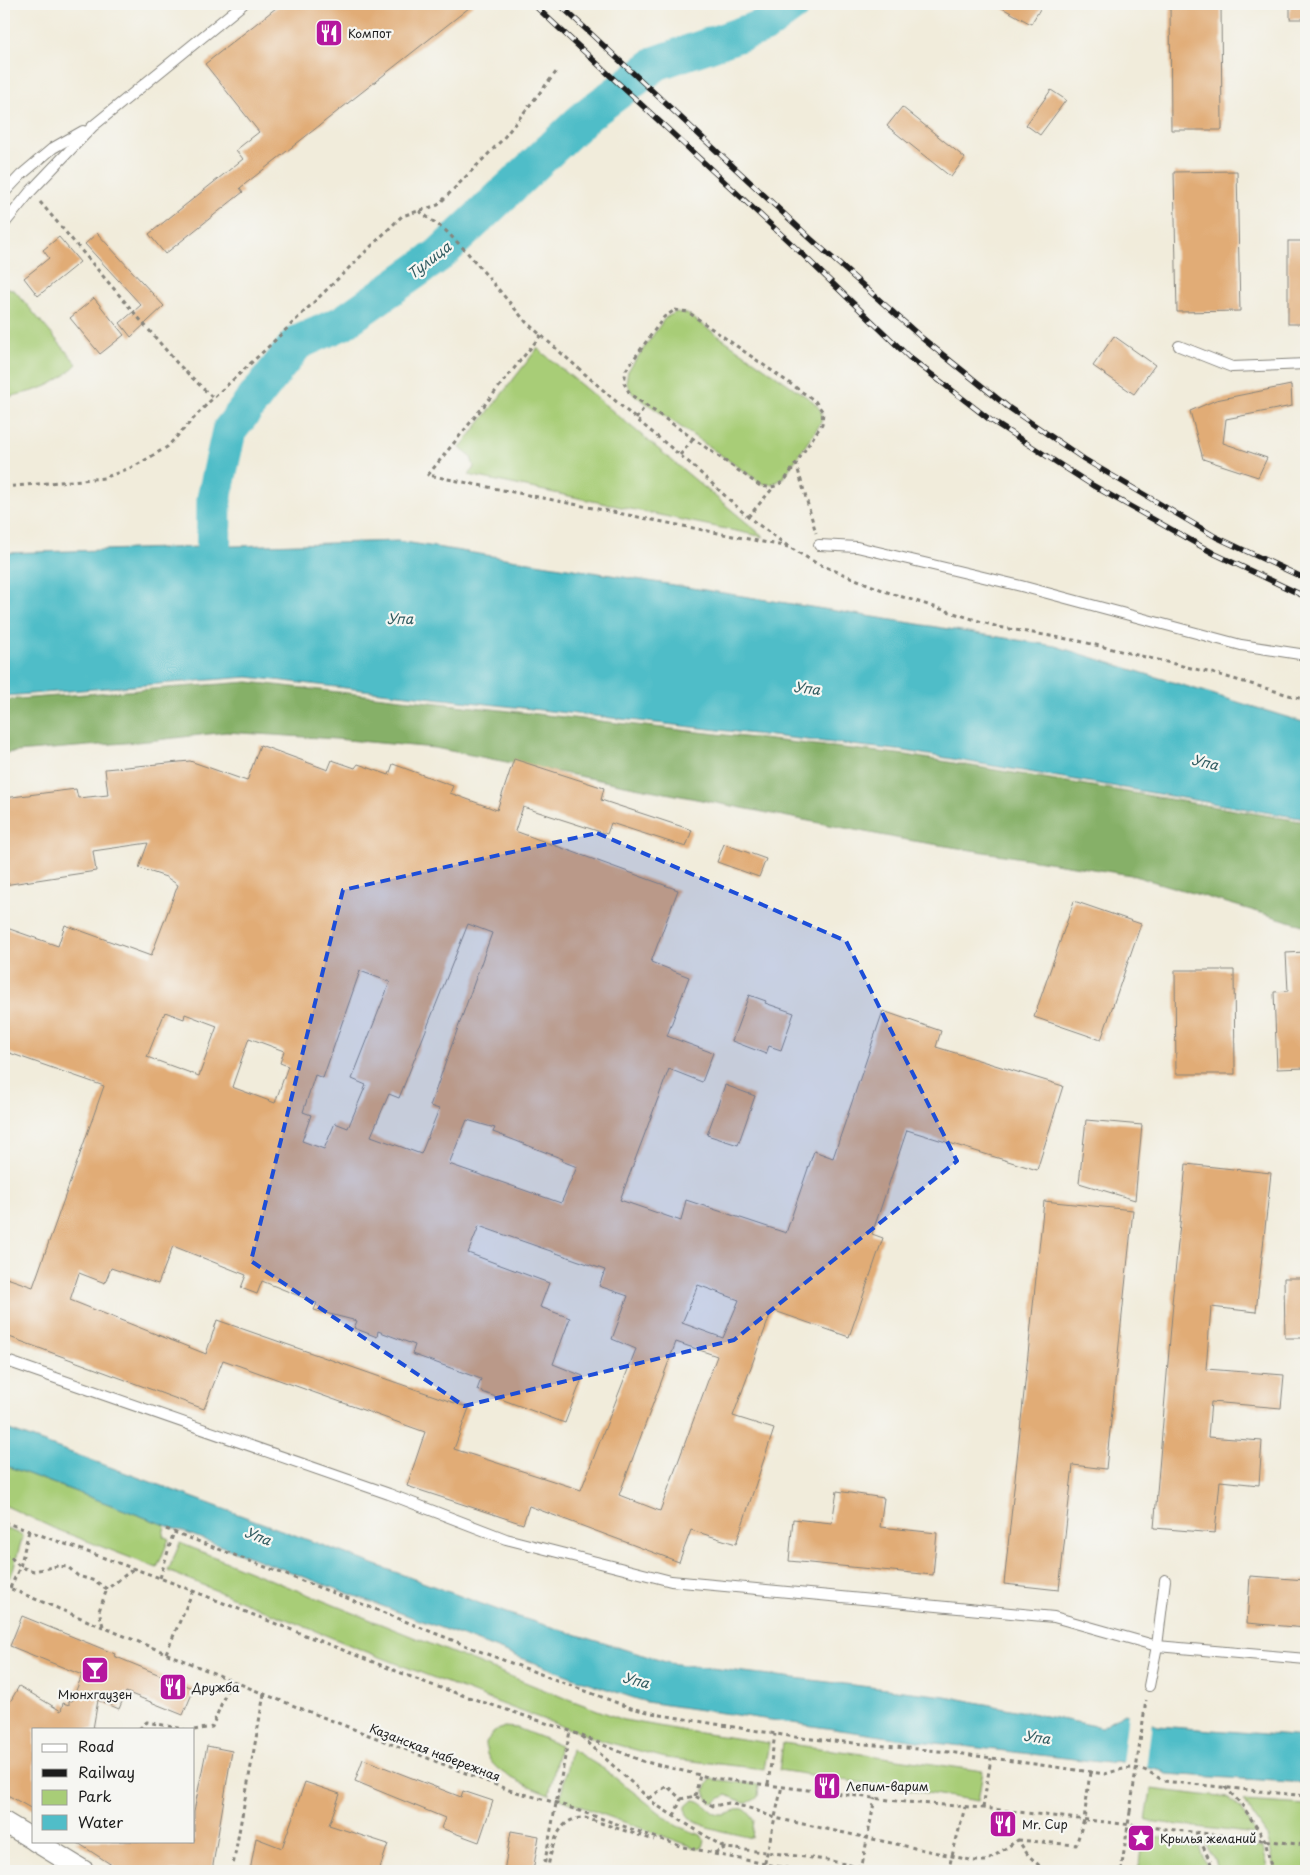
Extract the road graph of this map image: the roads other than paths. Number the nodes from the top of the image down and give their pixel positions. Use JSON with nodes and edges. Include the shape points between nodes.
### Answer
{"nodes":[{"id":1,"x":243,"y":4,"type":"edge"},
{"id":2,"x":93,"y":126,"type":"junction"},
{"id":3,"x":4,"y":194,"type":"edge"},
{"id":4,"x":4,"y":224,"type":"edge"},
{"id":5,"x":1180,"y":346,"type":"dead end"},
{"id":6,"x":1306,"y":364,"type":"edge"},
{"id":7,"x":819,"y":545,"type":"road end"},
{"id":8,"x":1306,"y":654,"type":"edge"},
{"id":9,"x":4,"y":1360,"type":"edge"},
{"id":10,"x":1165,"y":1580,"type":"dead end"},
{"id":11,"x":1157,"y":1646,"type":"junction"},
{"id":12,"x":1306,"y":1660,"type":"edge"},
{"id":13,"x":1149,"y":1686,"type":"dead end"},
{"id":14,"x":4,"y":1822,"type":"edge"},
{"id":15,"x":32,"y":1839,"type":"edge"},
{"id":16,"x":37,"y":1842,"type":"edge"},
{"id":17,"x":84,"y":1871,"type":"edge"}],
"edges":[{"from":1,"to":2,"type":"lane"},
{"from":2,"to":3,"type":"lane","via":[[53,148]]},
{"from":2,"to":4,"type":"lane"},
{"from":5,"to":6,"type":"lane","via":[[1232,367]]},
{"from":7,"to":8,"type":"lane","via":[[857,547],[1021,586],[1241,645]]},
{"from":9,"to":11,"type":"lane","via":[[389,1494],[506,1539],[671,1581],[1054,1617]]},
{"from":10,"to":11,"type":"lane"},
{"from":11,"to":12,"type":"lane"},
{"from":11,"to":13,"type":"lane"},
{"from":14,"to":15,"type":"street"},
{"from":16,"to":17,"type":"street"}]}
